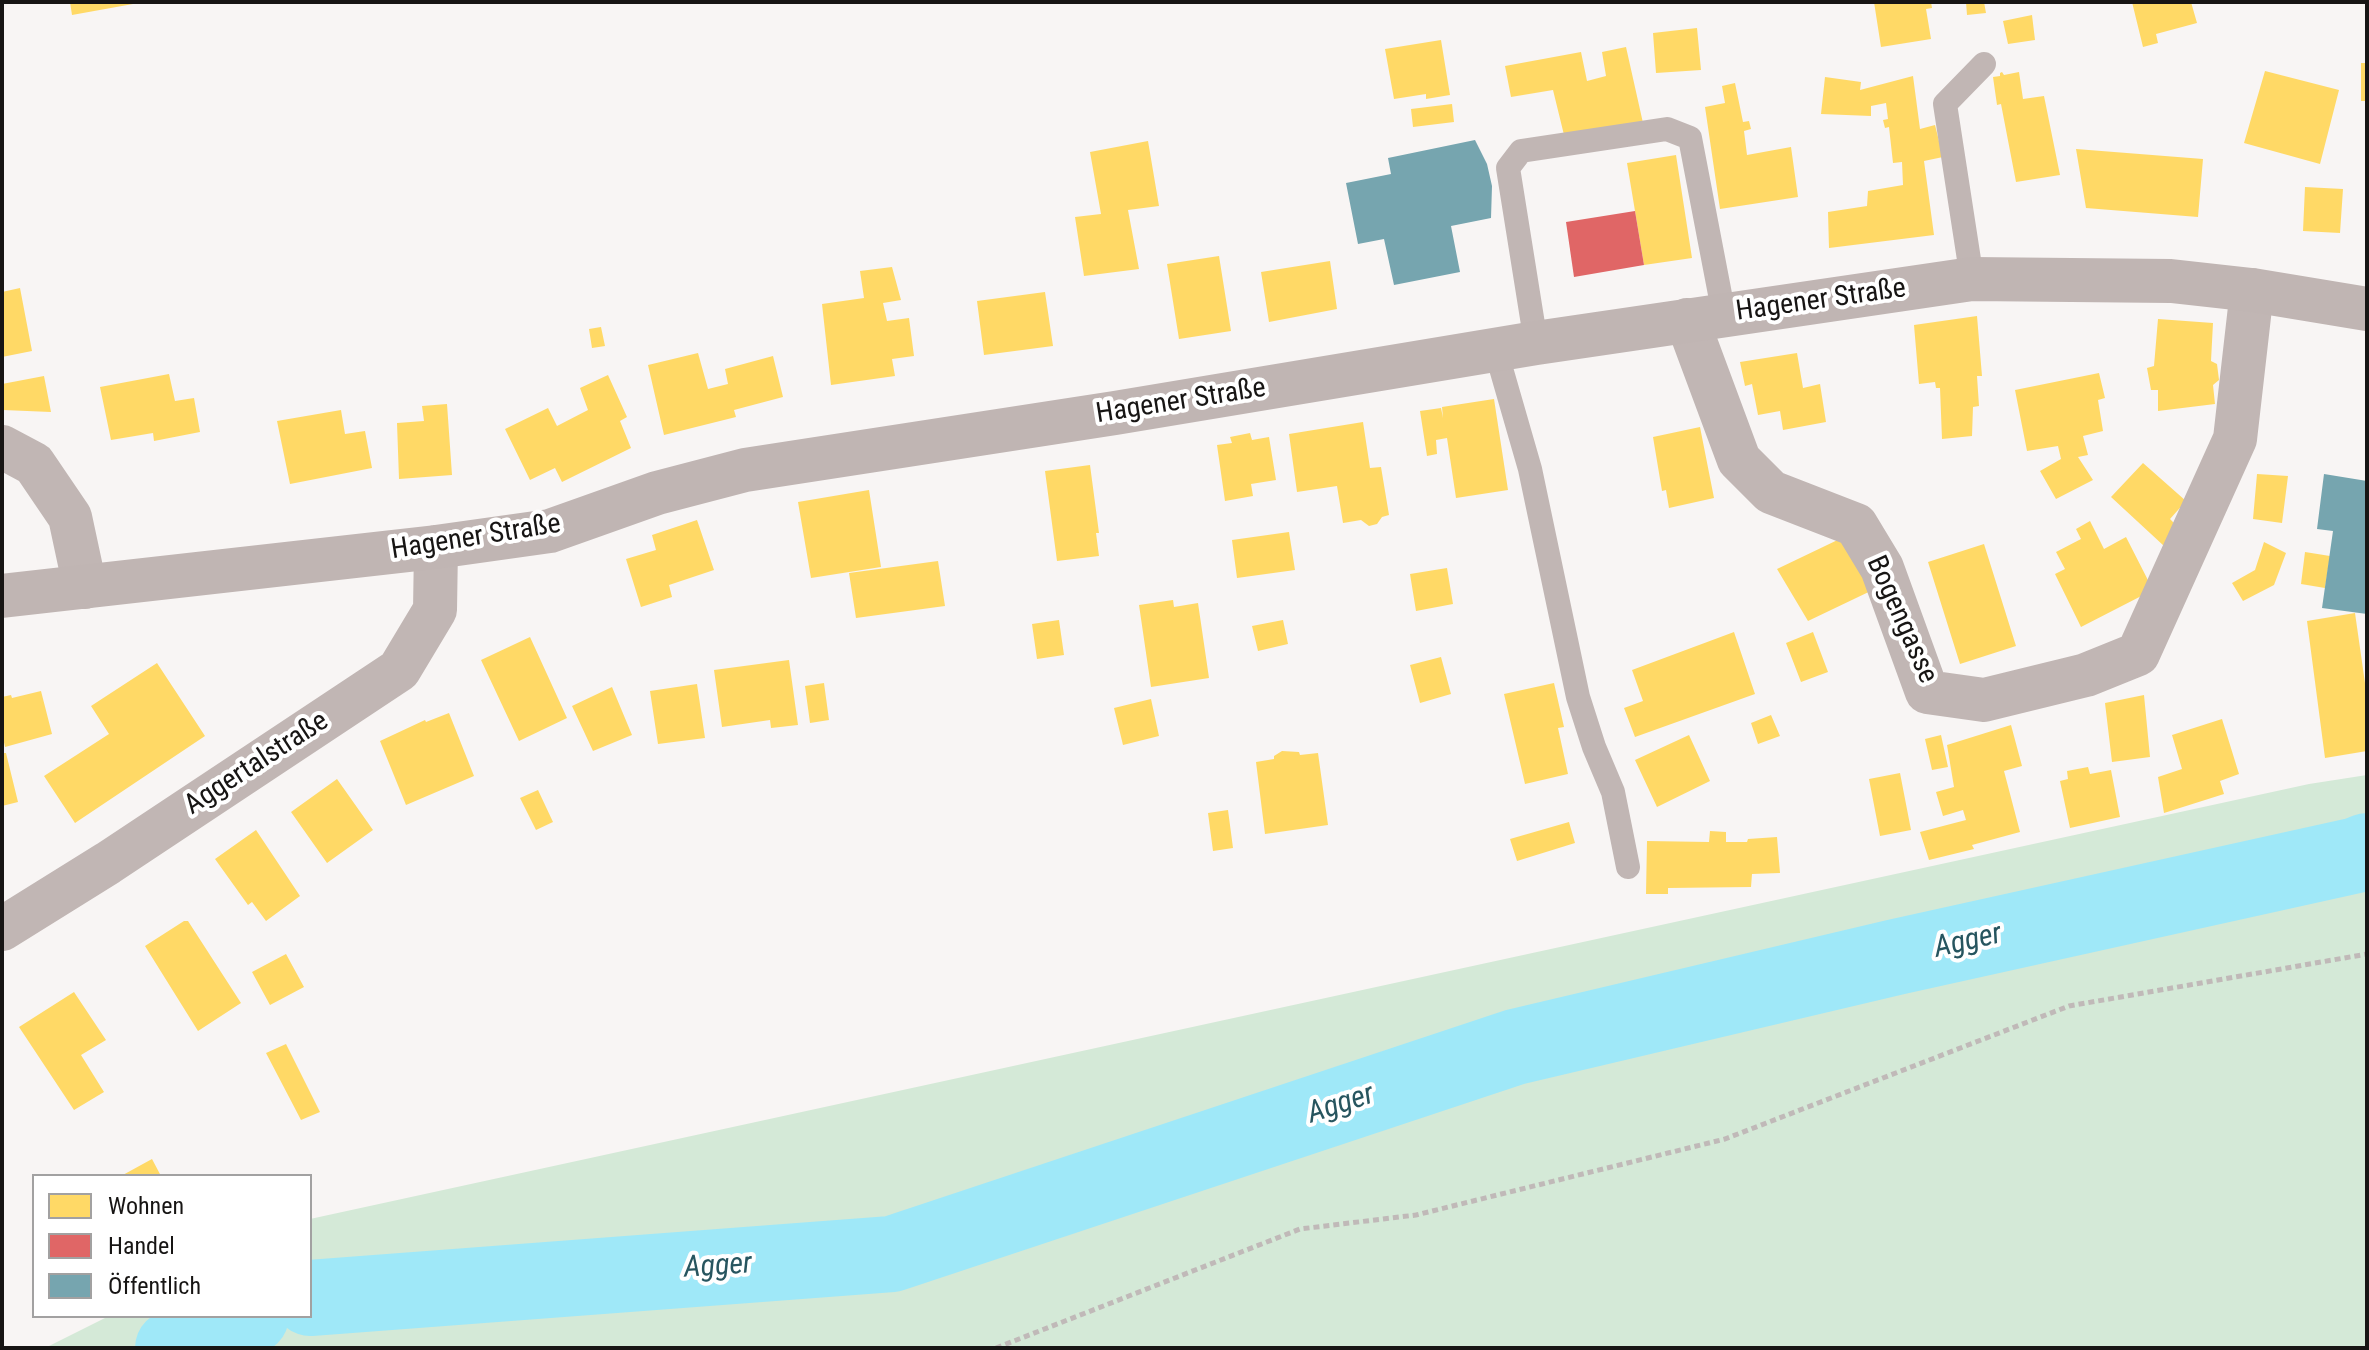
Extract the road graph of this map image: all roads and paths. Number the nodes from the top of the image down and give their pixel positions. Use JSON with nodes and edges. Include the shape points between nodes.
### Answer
{"nodes":[{"id":1,"x":1984,"y":64,"type":"dead end"},
{"id":2,"x":1972,"y":279,"type":"junction"},
{"id":3,"x":2252,"y":290,"type":"junction"},
{"id":4,"x":2367,"y":309,"type":"edge"},
{"id":5,"x":1705,"y":317,"type":"junction"},
{"id":6,"x":1516,"y":347,"type":"junction"},
{"id":7,"x":2,"y":447,"type":"edge"},
{"id":8,"x":436,"y":547,"type":"junction"},
{"id":9,"x":85,"y":587,"type":"junction"},
{"id":10,"x":2,"y":596,"type":"edge"},
{"id":11,"x":1628,"y":867,"type":"dead end"},
{"id":12,"x":2,"y":929,"type":"edge"},
{"id":13,"x":2367,"y":954,"type":"edge"},
{"id":14,"x":996,"y":1348,"type":"edge"}],
"edges":[{"from":1,"to":2,"type":"lane","via":[[1945,104]]},
{"from":2,"to":3,"type":"main road","name":"Hagener Straße","via":[[2171,281]]},
{"from":2,"to":5,"type":"main road","name":"Hagener Straße"},
{"from":3,"to":4,"type":"main road","name":"Hagener Straße"},
{"from":3,"to":5,"type":"street","name":"Bogengasse","via":[[2235,439],[2138,654],[2086,675],[1984,700],[1927,692],[1882,568],[1856,525],[1771,492],[1739,460]]},
{"from":5,"to":6,"type":"main road","name":"Hagener Straße"},
{"from":5,"to":6,"type":"lane","via":[[1690,138],[1667,129],[1521,151],[1508,168]]},
{"from":6,"to":8,"type":"main road","name":"Hagener Straße","via":[[745,470],[657,493],[550,531]]},
{"from":6,"to":11,"type":"lane","via":[[1530,469],[1578,697],[1613,792]]},
{"from":7,"to":9,"type":"street","via":[[34,464],[70,517]]},
{"from":8,"to":9,"type":"main road","name":"Hagener Straße"},
{"from":8,"to":12,"type":"street","name":"Aggertalstraße","via":[[435,610],[399,670]]},
{"from":9,"to":10,"type":"main road","name":"Hagener Straße"},
{"from":13,"to":14,"type":"path","via":[[2069,1006],[1725,1139],[1416,1215],[1300,1229]]}]}
